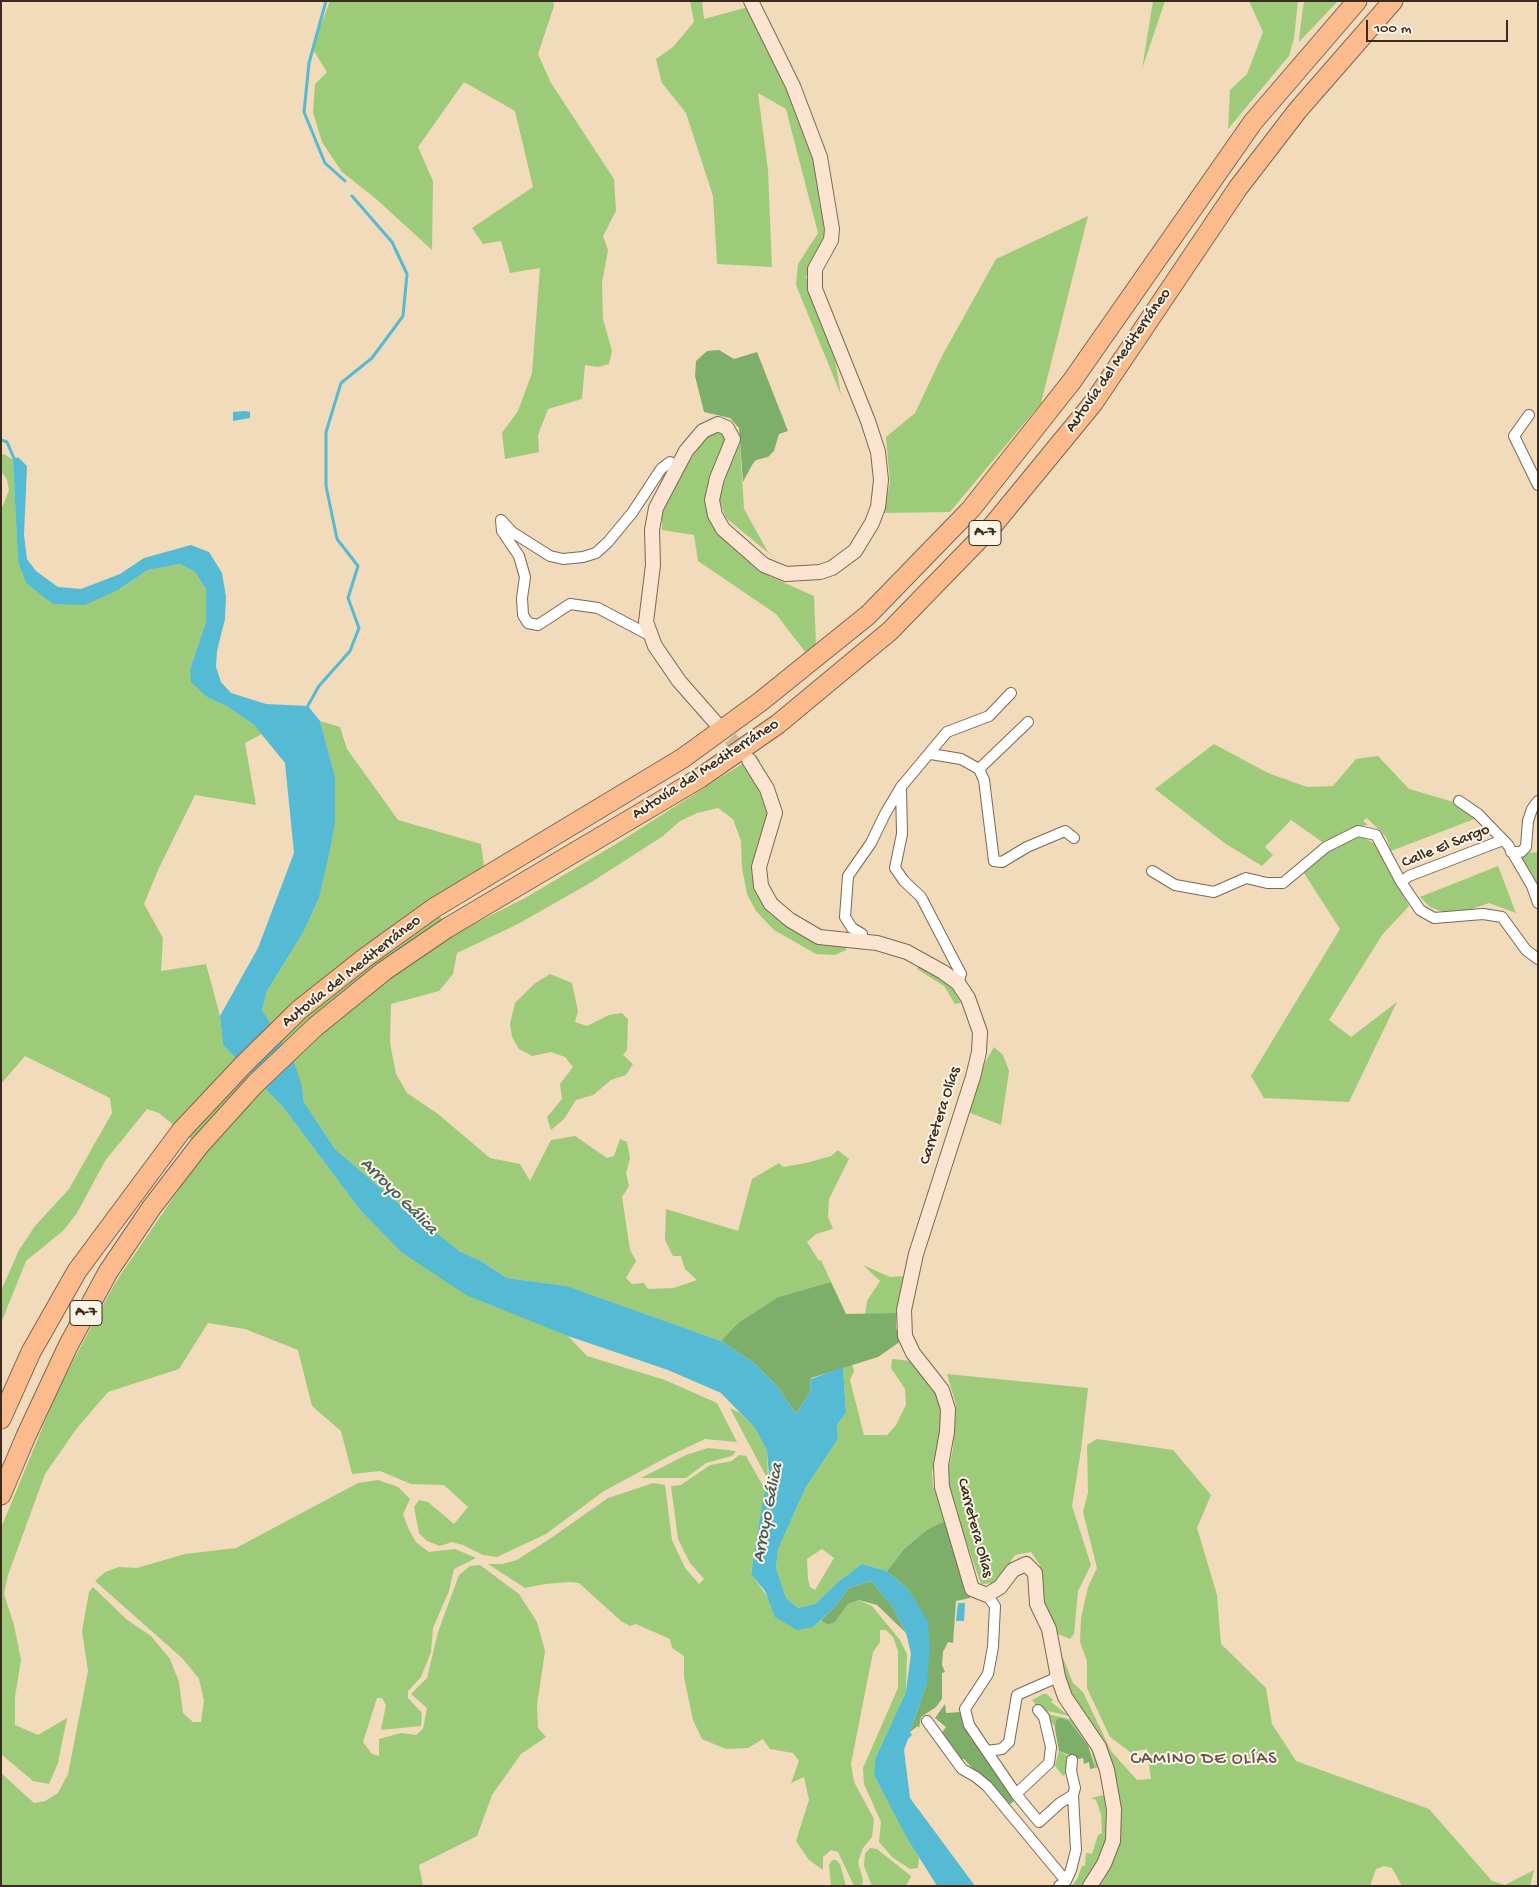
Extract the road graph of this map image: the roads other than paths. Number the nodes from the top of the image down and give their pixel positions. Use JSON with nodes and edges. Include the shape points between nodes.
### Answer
{"nodes":[{"id":1,"x":751,"y":1,"type":"edge"},
{"id":2,"x":1357,"y":1,"type":"edge"},
{"id":3,"x":1393,"y":1,"type":"edge"},
{"id":4,"x":1529,"y":415,"type":"dead end"},
{"id":5,"x":677,"y":466,"type":"junction"},
{"id":6,"x":1538,"y":485,"type":"edge"},
{"id":7,"x":651,"y":636,"type":"junction"},
{"id":8,"x":1011,"y":693,"type":"dead end"},
{"id":9,"x":715,"y":722,"type":"tunnel mouth"},
{"id":10,"x":1028,"y":722,"type":"dead end"},
{"id":11,"x":931,"y":754,"type":"junction"},
{"id":12,"x":749,"y":760,"type":"tunnel mouth"},
{"id":13,"x":979,"y":769,"type":"junction"},
{"id":14,"x":902,"y":787,"type":"junction"},
{"id":15,"x":1459,"y":800,"type":"dead end"},
{"id":16,"x":1538,"y":801,"type":"edge"},
{"id":17,"x":1074,"y":838,"type":"dead end"},
{"id":18,"x":1503,"y":840,"type":"junction"},
{"id":19,"x":1511,"y":852,"type":"junction"},
{"id":20,"x":1152,"y":871,"type":"dead end"},
{"id":21,"x":1401,"y":882,"type":"junction"},
{"id":22,"x":1538,"y":903,"type":"edge"},
{"id":23,"x":862,"y":941,"type":"junction"},
{"id":24,"x":1538,"y":959,"type":"edge"},
{"id":25,"x":958,"y":983,"type":"junction"},
{"id":26,"x":1,"y":1419,"type":"edge"},
{"id":27,"x":1,"y":1495,"type":"edge"},
{"id":28,"x":987,"y":1595,"type":"junction"},
{"id":29,"x":1058,"y":1678,"type":"junction"},
{"id":30,"x":1038,"y":1710,"type":"dead end"},
{"id":31,"x":927,"y":1722,"type":"dead end"},
{"id":32,"x":986,"y":1751,"type":"junction"},
{"id":33,"x":1072,"y":1760,"type":"dead end"},
{"id":34,"x":1016,"y":1794,"type":"junction"},
{"id":35,"x":1073,"y":1795,"type":"junction"},
{"id":36,"x":1062,"y":1883,"type":"edge"},
{"id":37,"x":1090,"y":1886,"type":"edge"}],
"edges":[{"from":1,"to":5,"type":"main road","via":[[793,86],[820,156],[832,229],[831,240],[815,268],[815,289],[878,452],[881,480],[878,507],[864,538],[845,560],[820,572],[786,574],[764,565],[723,529],[715,515],[712,500],[716,478],[733,439],[727,428],[718,424],[703,431]]},
{"from":2,"to":26,"type":"highway","name":"Autovía del Mediterráneo","number":"A-7","via":[[1253,122],[1072,381],[983,494],[868,615],[760,702],[683,758],[434,908],[299,1010],[181,1131],[77,1271],[31,1352]]},
{"from":3,"to":27,"type":"highway","name":"Autovía del Mediterráneo","number":"A-7","via":[[1298,110],[1238,188],[1094,402],[994,524],[890,631],[778,724],[700,778],[447,928],[384,971],[315,1027],[256,1084],[199,1146],[108,1272],[68,1346]]},
{"from":4,"to":6,"type":"street","via":[[1514,436]]},
{"from":5,"to":7,"type":"main road","via":[[656,508],[652,530],[653,565],[646,622]]},
{"from":5,"to":7,"type":"street","via":[[670,462],[662,469],[608,542],[596,553],[583,557],[563,559],[550,556],[512,532],[501,520],[502,531],[519,556],[525,577],[523,614],[528,623],[538,625],[570,604],[598,608]]},
{"from":7,"to":9,"type":"main road","via":[[680,681]]},
{"from":8,"to":11,"type":"street","via":[[989,716],[947,732]]},
{"from":10,"to":13,"type":"street"},
{"from":11,"to":13,"type":"street","via":[[961,759]]},
{"from":11,"to":14,"type":"street"},
{"from":12,"to":23,"type":"main road","via":[[767,789],[775,814],[759,867],[761,886],[772,904],[790,920],[819,937]]},
{"from":13,"to":17,"type":"street","via":[[984,780],[994,860],[1002,862],[1065,831]]},
{"from":14,"to":23,"type":"street","via":[[871,844],[848,876],[845,917],[852,928],[862,934]]},
{"from":14,"to":25,"type":"street","via":[[902,834],[895,868],[921,897],[961,974]]},
{"from":15,"to":18,"type":"street"},
{"from":16,"to":19,"type":"street","via":[[1528,821],[1526,847],[1521,852]]},
{"from":18,"to":19,"type":"street"},
{"from":18,"to":21,"type":"street","name":"Calle El Sargo"},
{"from":19,"to":22,"type":"street"},
{"from":20,"to":21,"type":"street","via":[[1175,885],[1214,892],[1246,878],[1283,883],[1326,847],[1358,831],[1376,835]]},
{"from":21,"to":24,"type":"street","via":[[1413,903],[1434,918],[1482,914],[1502,917],[1526,950]]},
{"from":23,"to":25,"type":"main road","via":[[907,952]]},
{"from":25,"to":28,"type":"main road","name":"Carretera Olías","via":[[968,998],[980,1032],[979,1052],[916,1254],[904,1310],[908,1344],[942,1390],[948,1409],[941,1465],[942,1487],[972,1589]]},
{"from":28,"to":29,"type":"main road","name":"Carretera Olías","via":[[1000,1587],[1013,1570],[1026,1564],[1035,1573],[1037,1604],[1049,1629]]},
{"from":28,"to":32,"type":"street","via":[[995,1606],[996,1618],[988,1674],[965,1709],[969,1725]]},
{"from":29,"to":32,"type":"street","via":[[1018,1695],[1009,1742],[1002,1749]]},
{"from":29,"to":37,"type":"main road","name":"Carretera Olías","via":[[1065,1697],[1099,1747],[1114,1809],[1113,1841]]},
{"from":30,"to":34,"type":"street","via":[[1044,1718],[1051,1747],[1049,1762]]},
{"from":31,"to":36,"type":"street","via":[[962,1769],[987,1786]]},
{"from":32,"to":34,"type":"street"},
{"from":33,"to":35,"type":"street"},
{"from":34,"to":35,"type":"street","via":[[1039,1822]]},
{"from":35,"to":36,"type":"street","via":[[1076,1850]]}]}
